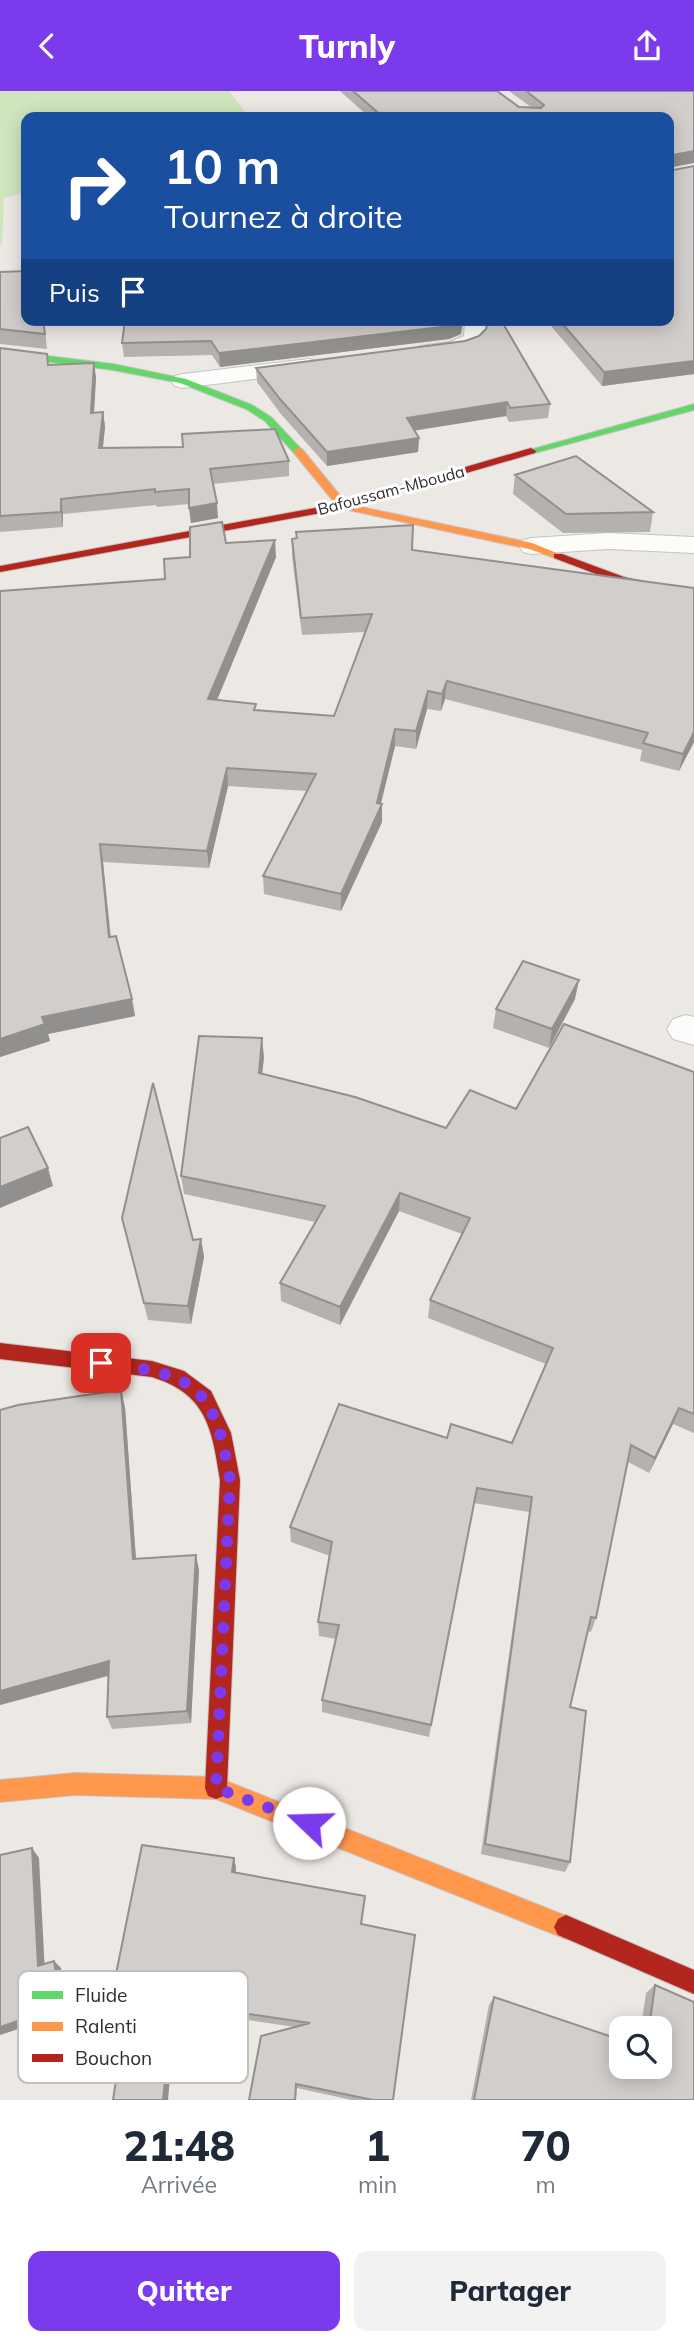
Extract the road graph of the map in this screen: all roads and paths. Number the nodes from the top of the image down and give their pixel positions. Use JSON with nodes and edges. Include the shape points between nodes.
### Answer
{"nodes":[{"id":1,"x":476,"y":326,"type":"edge"},
{"id":2,"x":0,"y":353,"type":"edge"},
{"id":3,"x":401,"y":355,"type":"edge"},
{"id":4,"x":332,"y":363,"type":"edge"},
{"id":5,"x":183,"y":381,"type":"junction"},
{"id":6,"x":694,"y":407,"type":"edge"},
{"id":7,"x":343,"y":506,"type":"junction"},
{"id":8,"x":694,"y":545,"type":"edge"},
{"id":9,"x":532,"y":546,"type":"junction"},
{"id":10,"x":0,"y":569,"type":"edge"},
{"id":11,"x":694,"y":596,"type":"edge"},
{"id":12,"x":0,"y":1351,"type":"edge"},
{"id":13,"x":216,"y":1788,"type":"junction"},
{"id":14,"x":0,"y":1791,"type":"edge"},
{"id":15,"x":694,"y":1982,"type":"edge"}],
"edges":[{"from":1,"to":3,"type":"street","via":[[475,339],[455,348]]},
{"from":2,"to":5,"type":"main road"},
{"from":4,"to":5,"type":"street"},
{"from":5,"to":7,"type":"main road","via":[[268,419]]},
{"from":6,"to":7,"type":"main road","name":"Bafoussam-Mbouda"},
{"from":7,"to":9,"type":"main road"},
{"from":7,"to":10,"type":"main road","name":"Bafoussam-Mbouda"},
{"from":8,"to":9,"type":"street","via":[[608,541]]},
{"from":9,"to":11,"type":"main road","via":[[621,579]]},
{"from":12,"to":13,"type":"main road","via":[[152,1369],[178,1377],[204,1397],[222,1433],[230,1480]]},
{"from":13,"to":14,"type":"main road","via":[[75,1784]]},
{"from":13,"to":15,"type":"main road","via":[[487,1893]]}]}
